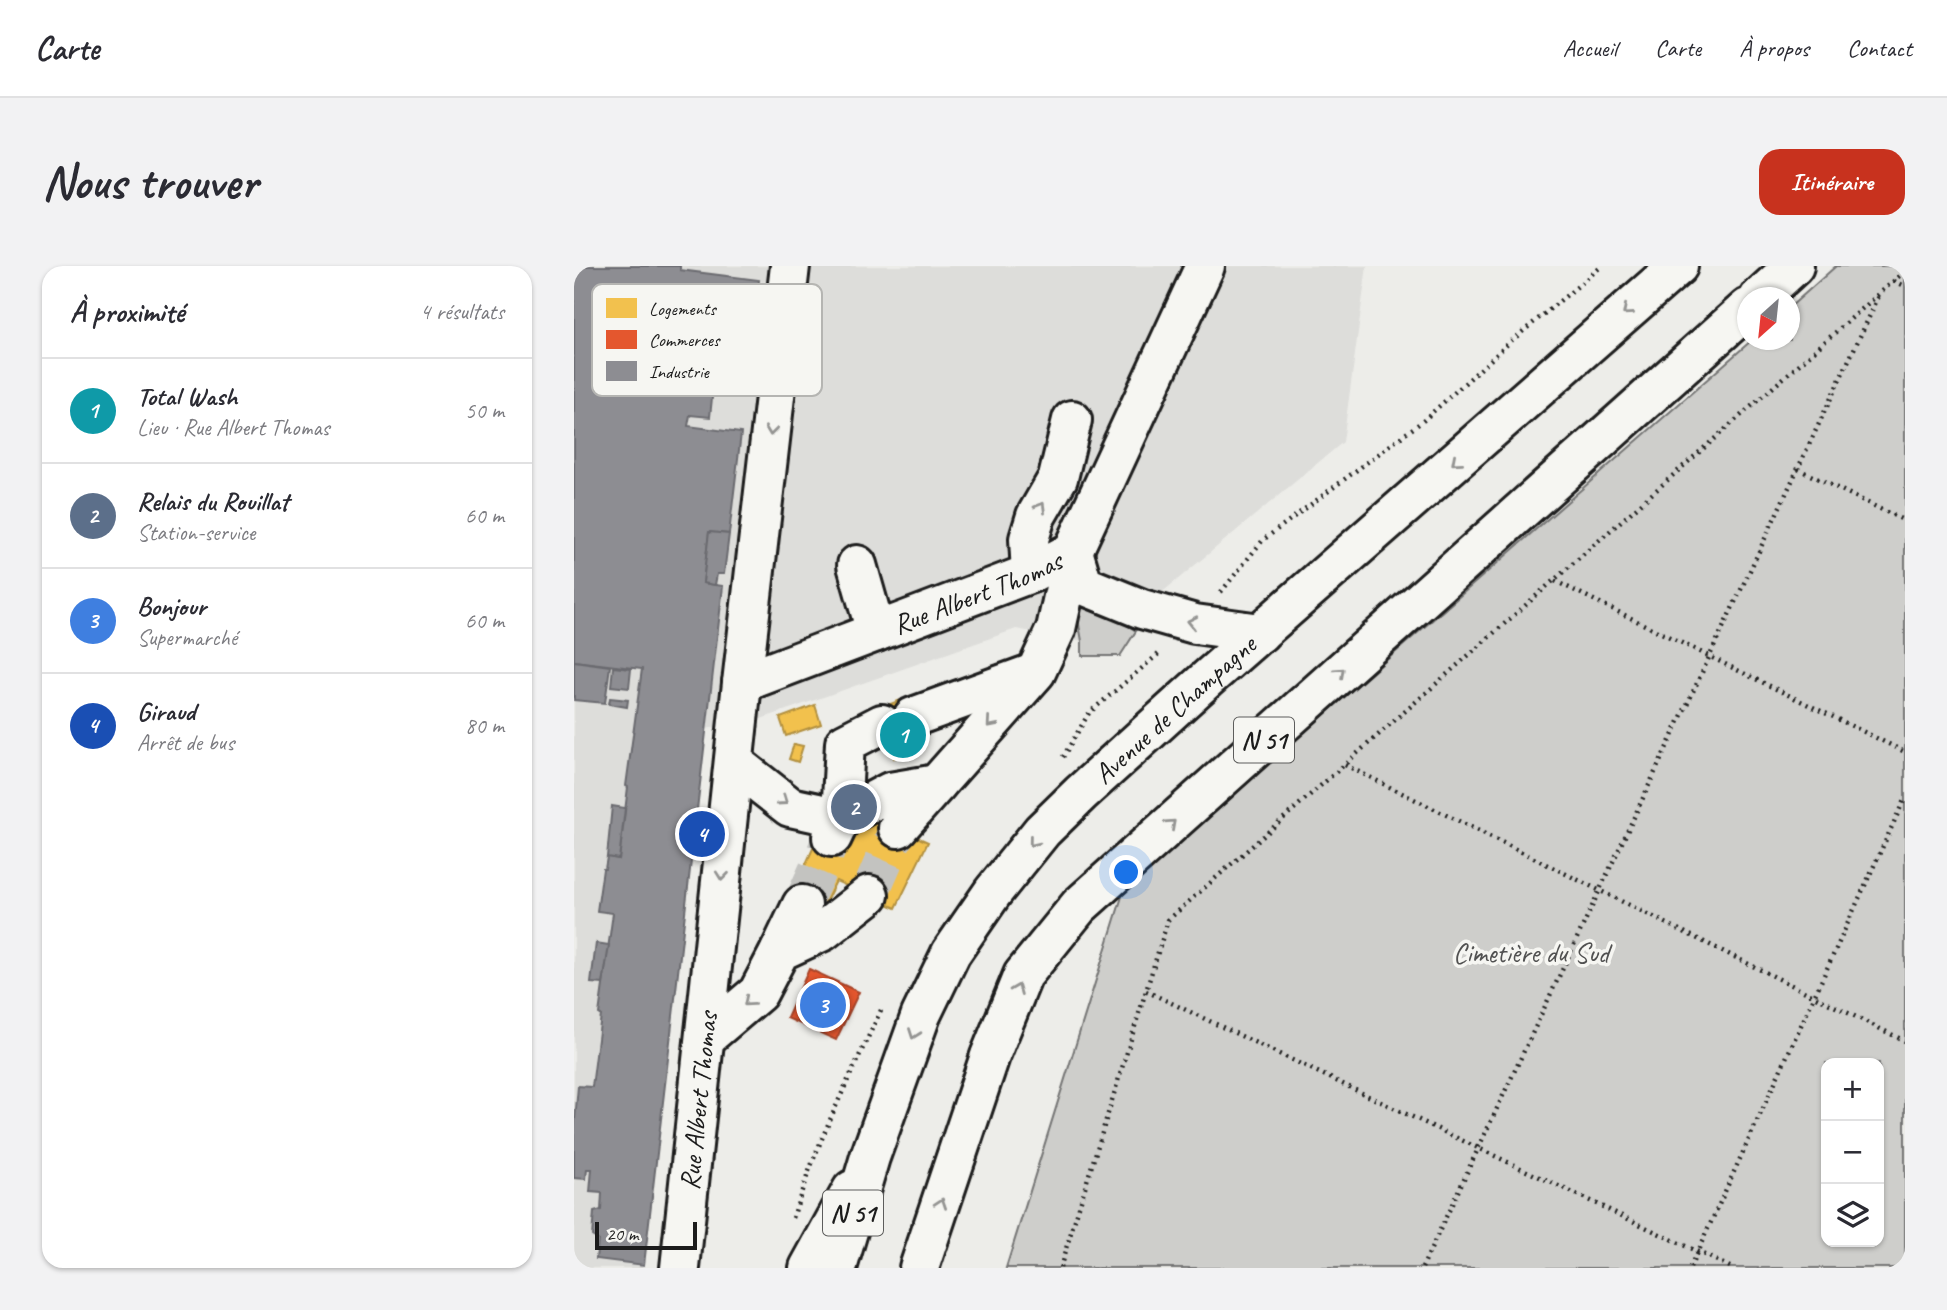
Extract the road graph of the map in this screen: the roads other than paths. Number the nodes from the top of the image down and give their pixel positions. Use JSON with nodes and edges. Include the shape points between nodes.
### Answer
{"nodes":[{"id":1,"x":790,"y":266,"type":"edge"},
{"id":2,"x":1205,"y":266,"type":"edge"},
{"id":3,"x":1678,"y":266,"type":"edge"},
{"id":4,"x":1794,"y":266,"type":"edge"},
{"id":5,"x":788,"y":284,"type":"edge"},
{"id":6,"x":1771,"y":287,"type":"edge"},
{"id":7,"x":1737,"y":318,"type":"edge"},
{"id":8,"x":775,"y":396,"type":"edge"},
{"id":9,"x":1072,"y":420,"type":"dead end"},
{"id":10,"x":1073,"y":551,"type":"junction"},
{"id":11,"x":857,"y":565,"type":"dead end"},
{"id":12,"x":1031,"y":573,"type":"junction"},
{"id":13,"x":876,"y":632,"type":"junction"},
{"id":14,"x":1260,"y":633,"type":"junction"},
{"id":15,"x":1036,"y":672,"type":"junction"},
{"id":16,"x":742,"y":684,"type":"junction"},
{"id":17,"x":734,"y":763,"type":"junction"},
{"id":18,"x":937,"y":785,"type":"junction"},
{"id":19,"x":836,"y":828,"type":"junction"},
{"id":20,"x":898,"y":828,"type":"tunnel mouth"},
{"id":21,"x":869,"y":895,"type":"tunnel mouth"},
{"id":22,"x":802,"y":905,"type":"tunnel mouth"},
{"id":23,"x":780,"y":951,"type":"junction"},
{"id":24,"x":705,"y":1038,"type":"junction"},
{"id":25,"x":870,"y":1157,"type":"junction"},
{"id":26,"x":680,"y":1268,"type":"edge"},
{"id":27,"x":809,"y":1268,"type":"edge"},
{"id":28,"x":837,"y":1268,"type":"edge"},
{"id":29,"x":919,"y":1268,"type":"edge"}],
"edges":[{"from":1,"to":5,"type":"main road","name":"Rue Albert Thomas","one_way":true},
{"from":2,"to":10,"type":"main road","name":"Rue Albert Thomas"},
{"from":3,"to":14,"type":"main road","name":"Avenue de Champagne","number":"N 51","one_way":true},
{"from":4,"to":6,"type":"main road"},
{"from":29,"to":7,"type":"main road","number":"N 51","one_way":true,"via":[[990,1056],[1023,975],[1079,906]]},
{"from":8,"to":16,"type":"main road","name":"Rue Albert Thomas","one_way":true},
{"from":12,"to":9,"type":"main road","one_way":true,"via":[[1029,539],[1036,516],[1058,478]]},
{"from":10,"to":12,"type":"main road","name":"Rue Albert Thomas"},
{"from":14,"to":10,"type":"main road","one_way":true,"via":[[1195,624],[1083,585]]},
{"from":10,"to":15,"type":"main road","via":[[1056,629]]},
{"from":11,"to":13,"type":"main road"},
{"from":12,"to":13,"type":"main road","name":"Rue Albert Thomas"},
{"from":13,"to":16,"type":"main road","name":"Rue Albert Thomas"},
{"from":14,"to":25,"type":"main road","name":"Avenue de Champagne","number":"N 51","one_way":true,"via":[[1080,793],[993,892],[951,953],[921,1015]]},
{"from":15,"to":18,"type":"main road","one_way":true},
{"from":15,"to":19,"type":"main road","via":[[845,743]]},
{"from":16,"to":17,"type":"main road","name":"Rue Albert Thomas"},
{"from":17,"to":19,"type":"main road","one_way":true,"via":[[790,807]]},
{"from":17,"to":24,"type":"main road","name":"Rue Albert Thomas","one_way":true},
{"from":18,"to":19,"type":"main road","via":[[890,792]]},
{"from":18,"to":20,"type":"main road"},
{"from":21,"to":23,"type":"main road","via":[[823,931]]},
{"from":22,"to":23,"type":"main road"},
{"from":23,"to":24,"type":"main road","one_way":true,"via":[[758,993]]},
{"from":24,"to":26,"type":"main road","name":"Rue Albert Thomas"},
{"from":25,"to":27,"type":"main road"},
{"from":25,"to":28,"type":"main road","name":"Avenue de Champagne","number":"N 51"}]}
